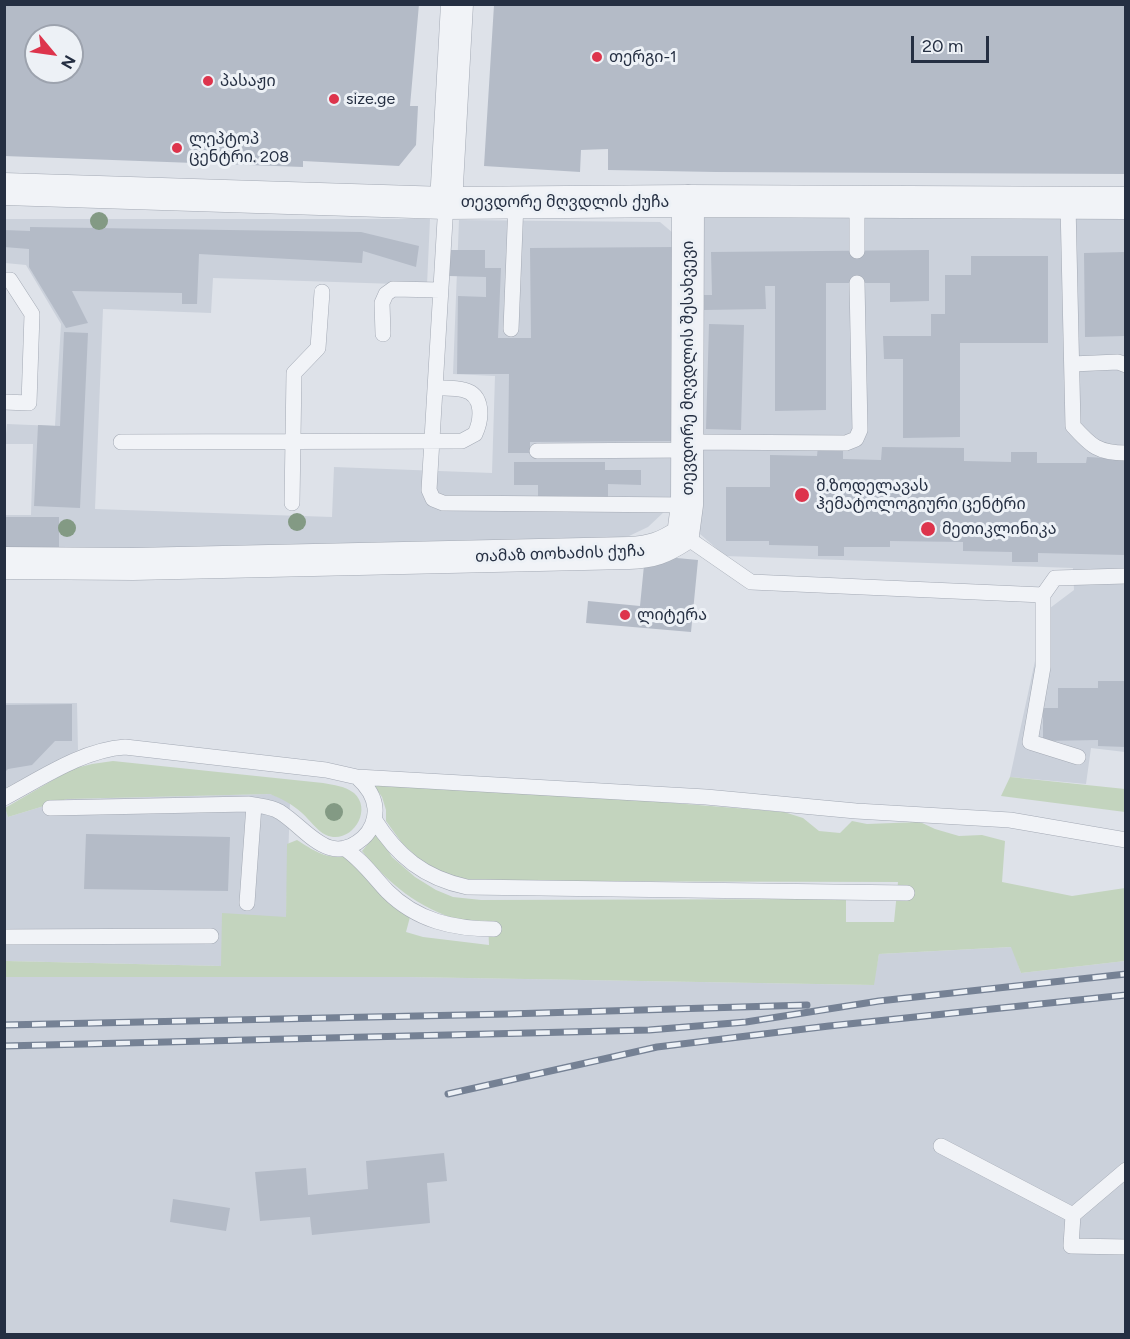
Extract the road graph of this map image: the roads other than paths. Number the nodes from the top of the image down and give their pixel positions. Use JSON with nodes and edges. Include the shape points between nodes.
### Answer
{"nodes":[{"id":1,"x":457,"y":4,"type":"edge"},
{"id":2,"x":4,"y":189,"type":"edge"},
{"id":3,"x":688,"y":201,"type":"junction"},
{"id":4,"x":516,"y":202,"type":"junction"},
{"id":5,"x":446,"y":203,"type":"junction"},
{"id":6,"x":856,"y":203,"type":"junction"},
{"id":7,"x":1125,"y":203,"type":"edge"},
{"id":8,"x":1068,"y":204,"type":"junction"},
{"id":9,"x":857,"y":250,"type":"dead end"},
{"id":10,"x":4,"y":280,"type":"edge"},
{"id":11,"x":857,"y":283,"type":"dead end"},
{"id":12,"x":440,"y":290,"type":"junction"},
{"id":13,"x":322,"y":292,"type":"dead end"},
{"id":14,"x":511,"y":329,"type":"dead end"},
{"id":15,"x":383,"y":334,"type":"dead end"},
{"id":16,"x":1072,"y":364,"type":"junction"},
{"id":17,"x":1125,"y":365,"type":"edge"},
{"id":18,"x":435,"y":388,"type":"junction"},
{"id":19,"x":4,"y":402,"type":"edge"},
{"id":20,"x":433,"y":441,"type":"junction"},
{"id":21,"x":121,"y":442,"type":"dead end"},
{"id":22,"x":292,"y":442,"type":"junction"},
{"id":23,"x":688,"y":446,"type":"junction"},
{"id":24,"x":537,"y":452,"type":"dead end"},
{"id":25,"x":1125,"y":453,"type":"edge"},
{"id":26,"x":292,"y":503,"type":"dead end"},
{"id":27,"x":685,"y":520,"type":"junction"},
{"id":28,"x":4,"y":563,"type":"edge"},
{"id":29,"x":1125,"y":576,"type":"edge"},
{"id":30,"x":1043,"y":595,"type":"junction"},
{"id":31,"x":1078,"y":757,"type":"dead end"},
{"id":32,"x":357,"y":777,"type":"junction"},
{"id":33,"x":4,"y":798,"type":"edge"},
{"id":34,"x":254,"y":805,"type":"junction"},
{"id":35,"x":50,"y":808,"type":"dead end"},
{"id":36,"x":374,"y":819,"type":"junction"},
{"id":37,"x":1125,"y":840,"type":"edge"},
{"id":38,"x":344,"y":848,"type":"junction"},
{"id":39,"x":907,"y":893,"type":"dead end"},
{"id":40,"x":247,"y":903,"type":"dead end"},
{"id":41,"x":494,"y":929,"type":"dead end"},
{"id":42,"x":211,"y":936,"type":"dead end"},
{"id":43,"x":4,"y":937,"type":"edge"},
{"id":44,"x":941,"y":1146,"type":"dead end"},
{"id":45,"x":1125,"y":1170,"type":"edge"},
{"id":46,"x":1073,"y":1215,"type":"junction"},
{"id":47,"x":1125,"y":1247,"type":"edge"}],
"edges":[{"from":1,"to":5,"type":"street"},
{"from":2,"to":5,"type":"street","name":"თევდორე მღვდლის ქუჩა"},
{"from":3,"to":4,"type":"street","name":"თევდორე მღვდლის ქუჩა"},
{"from":3,"to":6,"type":"street","name":"თევდორე მღვდლის ქუჩა"},
{"from":3,"to":23,"type":"street","name":"თევდორე მღვდლის შესახვევი"},
{"from":4,"to":5,"type":"street","name":"თევდორე მღვდლის ქუჩა"},
{"from":4,"to":14,"type":"lane"},
{"from":5,"to":12,"type":"lane"},
{"from":6,"to":8,"type":"street","name":"თევდორე მღვდლის ქუჩა"},
{"from":6,"to":9,"type":"lane"},
{"from":7,"to":8,"type":"street","name":"თევდორე მღვდლის ქუჩა"},
{"from":8,"to":16,"type":"lane"},
{"from":10,"to":19,"type":"lane","via":[[10,280],[32,314],[29,403]]},
{"from":11,"to":23,"type":"lane","via":[[860,430],[856,439],[846,443]]},
{"from":12,"to":15,"type":"lane","via":[[393,289],[386,294],[382,303]]},
{"from":12,"to":18,"type":"lane"},
{"from":13,"to":22,"type":"lane","via":[[318,348],[294,373]]},
{"from":16,"to":17,"type":"lane"},
{"from":16,"to":25,"type":"lane","via":[[1073,426],[1091,446],[1107,453]]},
{"from":18,"to":20,"type":"lane"},
{"from":18,"to":20,"type":"lane","via":[[465,390],[478,401],[481,413],[475,434],[470,437],[462,441]]},
{"from":20,"to":22,"type":"lane"},
{"from":20,"to":27,"type":"lane","via":[[429,490],[433,499],[443,503]]},
{"from":21,"to":22,"type":"lane"},
{"from":22,"to":26,"type":"lane"},
{"from":23,"to":24,"type":"lane"},
{"from":23,"to":27,"type":"street","name":"თევდორე მღვდლის შესახვევი"},
{"from":27,"to":28,"type":"street","name":"თამაზ თოხაძის ქუჩა","via":[[651,552],[629,554],[145,564]]},
{"from":27,"to":30,"type":"lane","via":[[751,582]]},
{"from":29,"to":30,"type":"lane","via":[[1055,578]]},
{"from":30,"to":31,"type":"lane","via":[[1043,667],[1030,742]]},
{"from":32,"to":33,"type":"lane","via":[[326,770],[108,748],[74,761]]},
{"from":32,"to":36,"type":"lane","via":[[373,798]]},
{"from":32,"to":37,"type":"lane","via":[[1010,820]]},
{"from":34,"to":35,"type":"lane"},
{"from":34,"to":38,"type":"lane","via":[[279,811],[318,844]]},
{"from":34,"to":40,"type":"lane"},
{"from":36,"to":38,"type":"lane","via":[[366,835]]},
{"from":36,"to":39,"type":"lane","via":[[399,853],[428,875],[467,887]]},
{"from":38,"to":41,"type":"lane","via":[[403,904],[450,926]]},
{"from":42,"to":43,"type":"lane"},
{"from":44,"to":46,"type":"lane"},
{"from":45,"to":46,"type":"lane"},
{"from":46,"to":47,"type":"lane","via":[[1071,1246]]}]}
